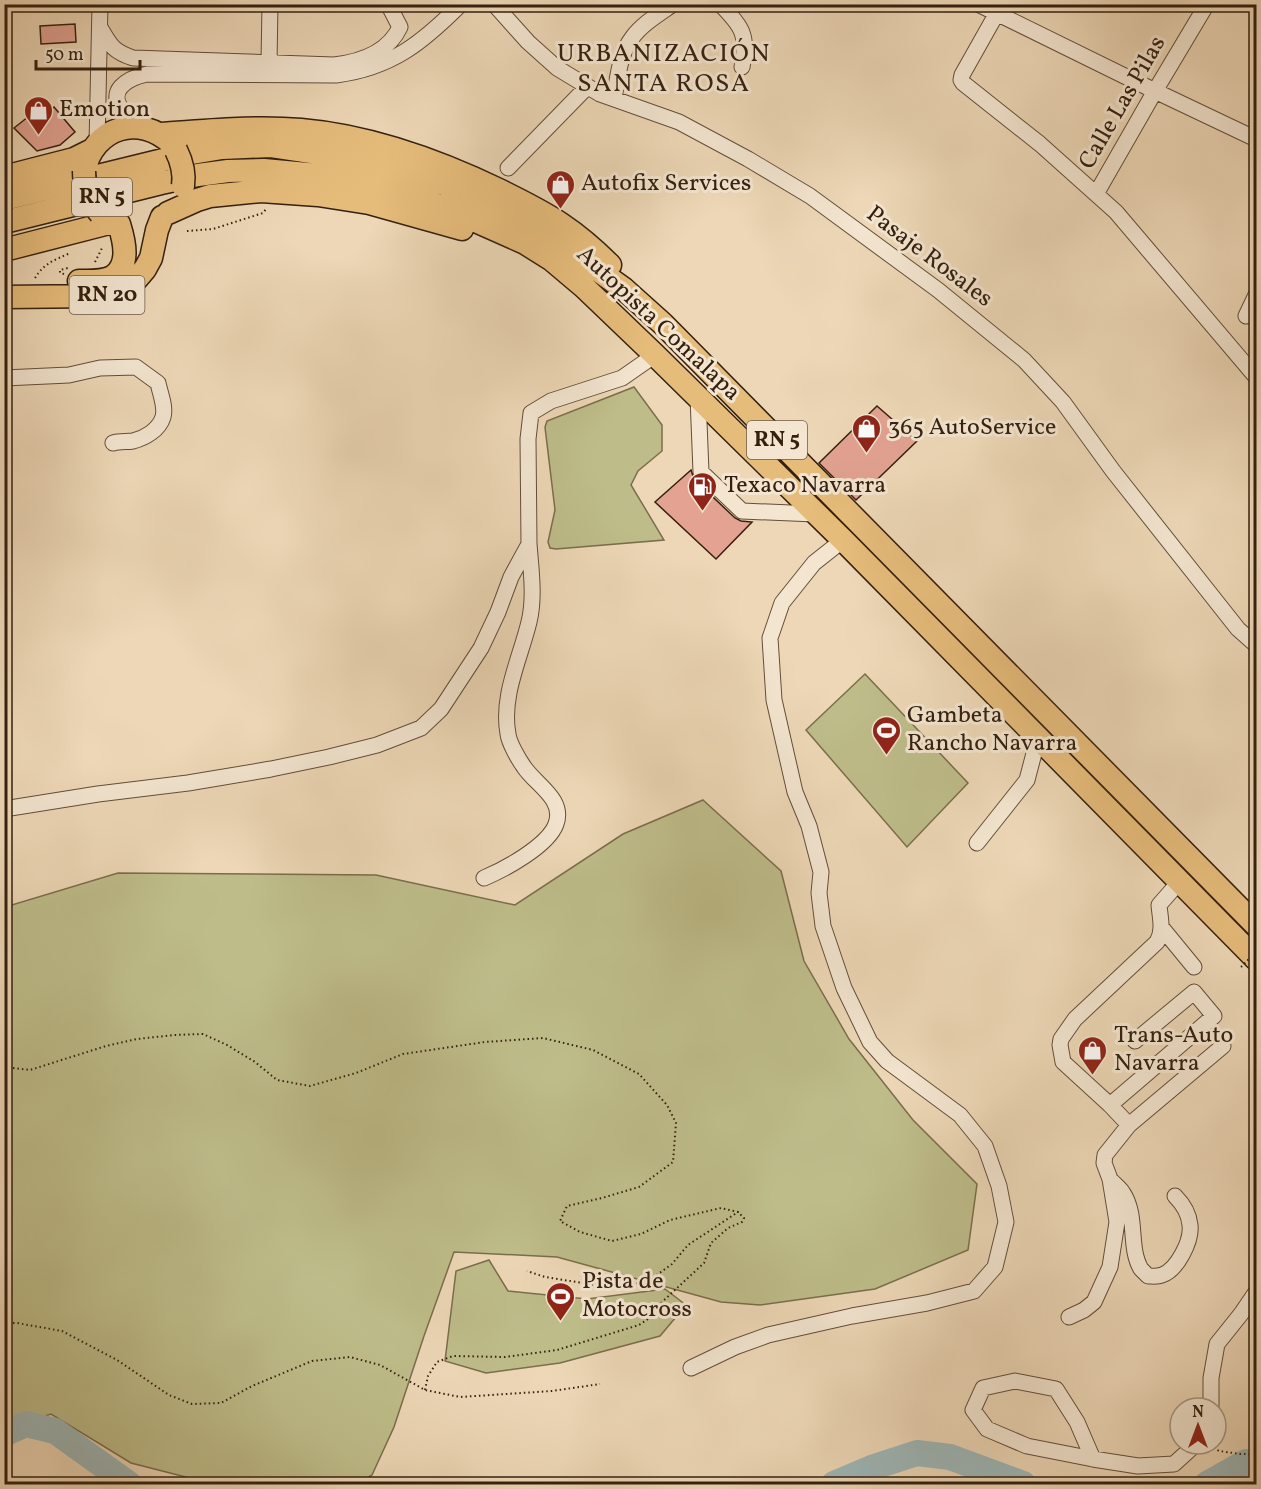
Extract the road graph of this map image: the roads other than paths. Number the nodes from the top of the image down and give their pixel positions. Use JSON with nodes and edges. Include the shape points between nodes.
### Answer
{"nodes":[{"id":1,"x":100,"y":4,"type":"edge"},
{"id":2,"x":270,"y":4,"type":"edge"},
{"id":3,"x":388,"y":4,"type":"edge"},
{"id":4,"x":461,"y":4,"type":"edge"},
{"id":5,"x":494,"y":4,"type":"edge"},
{"id":6,"x":673,"y":4,"type":"edge"},
{"id":7,"x":720,"y":4,"type":"edge"},
{"id":8,"x":978,"y":4,"type":"edge"},
{"id":9,"x":1207,"y":4,"type":"edge"},
{"id":10,"x":999,"y":9,"type":"edge"},
{"id":11,"x":101,"y":29,"type":"junction"},
{"id":12,"x":397,"y":32,"type":"junction"},
{"id":13,"x":432,"y":33,"type":"junction"},
{"id":14,"x":269,"y":63,"type":"junction"},
{"id":15,"x":381,"y":64,"type":"junction"},
{"id":16,"x":742,"y":67,"type":"dead end"},
{"id":17,"x":588,"y":87,"type":"junction"},
{"id":18,"x":1155,"y":91,"type":"junction"},
{"id":19,"x":615,"y":98,"type":"junction"},
{"id":20,"x":161,"y":138,"type":"junction"},
{"id":21,"x":1257,"y":139,"type":"edge"},
{"id":22,"x":95,"y":147,"type":"junction"},
{"id":23,"x":508,"y":168,"type":"dead end"},
{"id":24,"x":4,"y":177,"type":"edge"},
{"id":25,"x":1096,"y":194,"type":"junction"},
{"id":26,"x":4,"y":199,"type":"edge"},
{"id":27,"x":165,"y":215,"type":"junction"},
{"id":28,"x":111,"y":220,"type":"junction"},
{"id":29,"x":4,"y":222,"type":"edge"},
{"id":30,"x":4,"y":250,"type":"edge"},
{"id":31,"x":4,"y":283,"type":"edge"},
{"id":32,"x":1257,"y":295,"type":"edge"},
{"id":33,"x":4,"y":297,"type":"edge"},
{"id":34,"x":1246,"y":316,"type":"dead end"},
{"id":35,"x":663,"y":324,"type":"junction"},
{"id":36,"x":655,"y":355,"type":"junction"},
{"id":37,"x":1257,"y":377,"type":"edge"},
{"id":38,"x":4,"y":378,"type":"edge"},
{"id":39,"x":698,"y":397,"type":"junction"},
{"id":40,"x":113,"y":443,"type":"dead end"},
{"id":41,"x":815,"y":514,"type":"junction"},
{"id":42,"x":843,"y":540,"type":"junction"},
{"id":43,"x":530,"y":544,"type":"junction"},
{"id":44,"x":509,"y":584,"type":"junction"},
{"id":45,"x":533,"y":589,"type":"junction"},
{"id":46,"x":1257,"y":645,"type":"edge"},
{"id":47,"x":1038,"y":738,"type":"junction"},
{"id":48,"x":4,"y":809,"type":"edge"},
{"id":49,"x":977,"y":843,"type":"dead end"},
{"id":50,"x":484,"y":878,"type":"dead end"},
{"id":51,"x":1180,"y":881,"type":"junction"},
{"id":52,"x":1257,"y":925,"type":"edge"},
{"id":53,"x":1162,"y":928,"type":"junction"},
{"id":54,"x":1249,"y":963,"type":"edge"},
{"id":55,"x":1194,"y":967,"type":"dead end"},
{"id":56,"x":1135,"y":1041,"type":"dead end"},
{"id":57,"x":1223,"y":1046,"type":"dead end"},
{"id":58,"x":1110,"y":1105,"type":"junction"},
{"id":59,"x":1129,"y":1125,"type":"junction"},
{"id":60,"x":1110,"y":1179,"type":"junction"},
{"id":61,"x":1175,"y":1196,"type":"dead end"},
{"id":62,"x":1257,"y":1292,"type":"edge"},
{"id":63,"x":1069,"y":1317,"type":"dead end"},
{"id":64,"x":691,"y":1368,"type":"dead end"},
{"id":65,"x":1211,"y":1396,"type":"edge"},
{"id":66,"x":1183,"y":1456,"type":"edge"},
{"id":67,"x":1093,"y":1459,"type":"junction"}],
"edges":[{"from":1,"to":11,"type":"street"},
{"from":2,"to":14,"type":"street"},
{"from":3,"to":12,"type":"street"},
{"from":4,"to":13,"type":"street"},
{"from":5,"to":17,"type":"street","name":"Pasaje Rosales","via":[[557,68]]},
{"from":6,"to":19,"type":"street","via":[[631,39],[620,64]]},
{"from":7,"to":16,"type":"street","via":[[744,36]]},
{"from":8,"to":10,"type":"street"},
{"from":9,"to":18,"type":"street","name":"Calle Las Pilas"},
{"from":10,"to":18,"type":"street"},
{"from":10,"to":25,"type":"street","via":[[961,80]]},
{"from":11,"to":14,"type":"street","via":[[119,53],[133,58]]},
{"from":11,"to":22,"type":"street"},
{"from":12,"to":13,"type":"street"},
{"from":12,"to":14,"type":"street","via":[[383,49],[352,62]]},
{"from":12,"to":15,"type":"street","via":[[389,57]]},
{"from":13,"to":15,"type":"street"},
{"from":15,"to":20,"type":"street","via":[[336,75],[147,74],[123,83],[117,100],[125,114]]},
{"from":17,"to":19,"type":"street","name":"Pasaje Rosales"},
{"from":17,"to":23,"type":"street"},
{"from":18,"to":21,"type":"street"},
{"from":18,"to":25,"type":"street","name":"Calle Las Pilas"},
{"from":19,"to":46,"type":"street","name":"Pasaje Rosales","via":[[679,122],[810,196],[938,290],[1024,360],[1063,402],[1238,629]]},
{"from":20,"to":22,"type":"highway","via":[[131,127],[123,128]]},
{"from":20,"to":27,"type":"highway","number":"RN 20","bridge":true,"via":[[182,164],[184,179],[178,201]]},
{"from":20,"to":35,"type":"highway","via":[[252,128],[304,130],[421,156],[481,181],[561,224],[610,264]]},
{"from":22,"to":24,"type":"highway","via":[[74,159]]},
{"from":22,"to":28,"type":"highway","number":"RN 20","bridge":true,"via":[[84,171],[87,194],[95,208]]},
{"from":25,"to":37,"type":"street","via":[[1116,212]]},
{"from":26,"to":35,"type":"highway","name":"Autopista Comalapa","number":"RN 5","via":[[222,148],[270,146],[325,154],[441,183],[518,218],[624,289]]},
{"from":27,"to":28,"type":"highway","via":[[141,226]]},
{"from":27,"to":33,"type":"highway","number":"RN 20","via":[[146,268],[133,283],[117,292],[100,296]]},
{"from":27,"to":36,"type":"highway","via":[[210,196],[284,193],[369,203],[472,232],[535,266]]},
{"from":28,"to":30,"type":"highway"},
{"from":28,"to":31,"type":"highway","number":"RN 20","via":[[125,246],[121,268],[111,278]]},
{"from":29,"to":36,"type":"highway","name":"Autopista Comalapa","number":"RN 5","via":[[217,172],[280,171],[348,180],[400,191],[525,243],[584,287]]},
{"from":32,"to":34,"type":"street"},
{"from":35,"to":52,"type":"highway","name":"Autopista Comalapa","number":"RN 5"},
{"from":36,"to":39,"type":"highway","name":"Autopista Comalapa","number":"RN 5"},
{"from":36,"to":43,"type":"street","via":[[622,378],[551,401],[531,412]]},
{"from":38,"to":40,"type":"street","via":[[136,368],[158,383],[163,417],[146,436]]},
{"from":39,"to":41,"type":"highway","name":"Autopista Comalapa","number":"RN 5"},
{"from":39,"to":41,"type":"street","via":[[701,472],[742,511]]},
{"from":41,"to":42,"type":"highway","name":"Autopista Comalapa","number":"RN 5"},
{"from":42,"to":47,"type":"highway","name":"Autopista Comalapa","number":"RN 5"},
{"from":42,"to":64,"type":"street","via":[[814,564],[782,603],[770,638],[774,700],[795,792],[821,872],[823,926],[844,988],[870,1042],[887,1061],[960,1115],[985,1146],[1006,1222],[995,1268],[974,1291],[768,1335]]},
{"from":43,"to":44,"type":"street"},
{"from":43,"to":45,"type":"street"},
{"from":44,"to":45,"type":"street"},
{"from":44,"to":48,"type":"street","via":[[481,648],[441,709],[421,728],[377,745],[271,769]]},
{"from":45,"to":50,"type":"street","via":[[530,621],[509,694],[508,736],[524,768],[554,800],[558,814],[545,841]]},
{"from":47,"to":49,"type":"street","via":[[1027,780]]},
{"from":47,"to":51,"type":"highway","name":"Autopista Comalapa","number":"RN 5"},
{"from":51,"to":53,"type":"street","via":[[1159,905]]},
{"from":51,"to":54,"type":"highway","name":"Autopista Comalapa","number":"RN 5"},
{"from":53,"to":55,"type":"street"},
{"from":53,"to":58,"type":"street","via":[[1157,942],[1075,1019],[1062,1039],[1063,1062]]},
{"from":56,"to":58,"type":"street","via":[[1194,992],[1214,1016]]},
{"from":57,"to":59,"type":"street"},
{"from":58,"to":59,"type":"street"},
{"from":59,"to":60,"type":"street","via":[[1105,1155]]},
{"from":60,"to":61,"type":"street","via":[[1123,1193],[1133,1220],[1138,1260],[1148,1276],[1164,1275],[1187,1246],[1190,1225]]},
{"from":60,"to":63,"type":"street","via":[[1117,1222],[1110,1267],[1094,1302]]},
{"from":62,"to":65,"type":"street","via":[[1217,1344]]},
{"from":66,"to":67,"type":"street","via":[[1174,1464],[1138,1467]]},
{"from":67,"to":67,"type":"street","via":[[1077,1422],[1056,1389],[1015,1381],[983,1388],[973,1410],[987,1429],[1027,1446]]}]}
